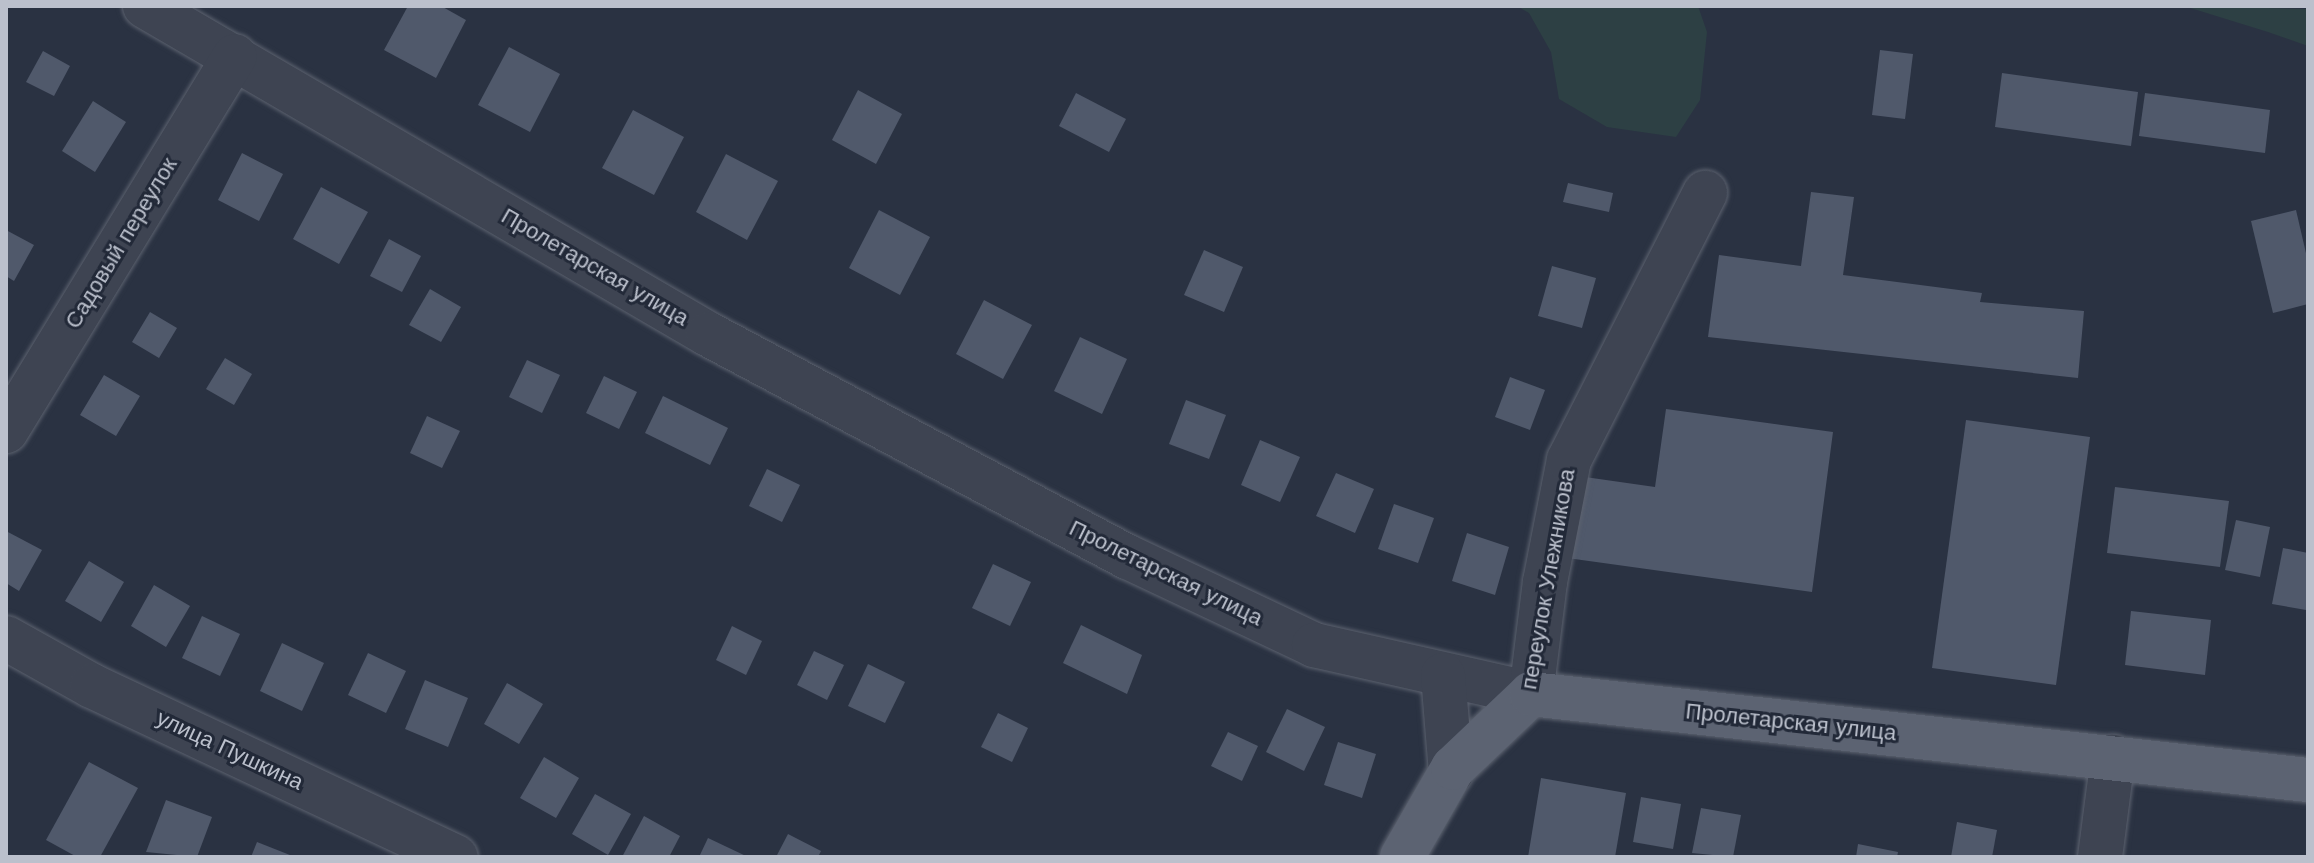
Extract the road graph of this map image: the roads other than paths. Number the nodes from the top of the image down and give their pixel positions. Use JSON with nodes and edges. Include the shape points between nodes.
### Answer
{"nodes":[{"id":1,"x":145,"y":6,"type":"edge"},
{"id":2,"x":235,"y":56,"type":"junction"},
{"id":3,"x":1705,"y":193,"type":"dead end"},
{"id":4,"x":6,"y":431,"type":"edge"},
{"id":5,"x":6,"y":638,"type":"edge"},
{"id":6,"x":1443,"y":675,"type":"junction"},
{"id":7,"x":1531,"y":694,"type":"junction"},
{"id":8,"x":2113,"y":757,"type":"junction"},
{"id":9,"x":1451,"y":773,"type":"junction"},
{"id":10,"x":2308,"y":780,"type":"edge"},
{"id":11,"x":456,"y":857,"type":"edge"},
{"id":12,"x":1402,"y":857,"type":"edge"},
{"id":13,"x":2100,"y":857,"type":"edge"}],
"edges":[{"from":1,"to":2,"type":"street","name":"Пролетарская улица"},
{"from":2,"to":4,"type":"street","name":"Садовый переулок"},
{"from":2,"to":6,"type":"street","name":"Пролетарская улица","via":[[708,334],[1115,550],[1314,645]]},
{"from":3,"to":7,"type":"street","name":"переулок Улежникова","via":[[1569,460],[1545,582]]},
{"from":5,"to":11,"type":"street","name":"улица Пушкина","via":[[92,686]]},
{"from":6,"to":7,"type":"street","name":"Пролетарская улица"},
{"from":6,"to":9,"type":"street"},
{"from":7,"to":8,"type":"main road","name":"Пролетарская улица"},
{"from":7,"to":9,"type":"main road","name":"переулок Улежникова"},
{"from":8,"to":10,"type":"main road","name":"Пролетарская улица"},
{"from":8,"to":13,"type":"street"},
{"from":9,"to":12,"type":"main road","name":"переулок Улежникова"}]}
